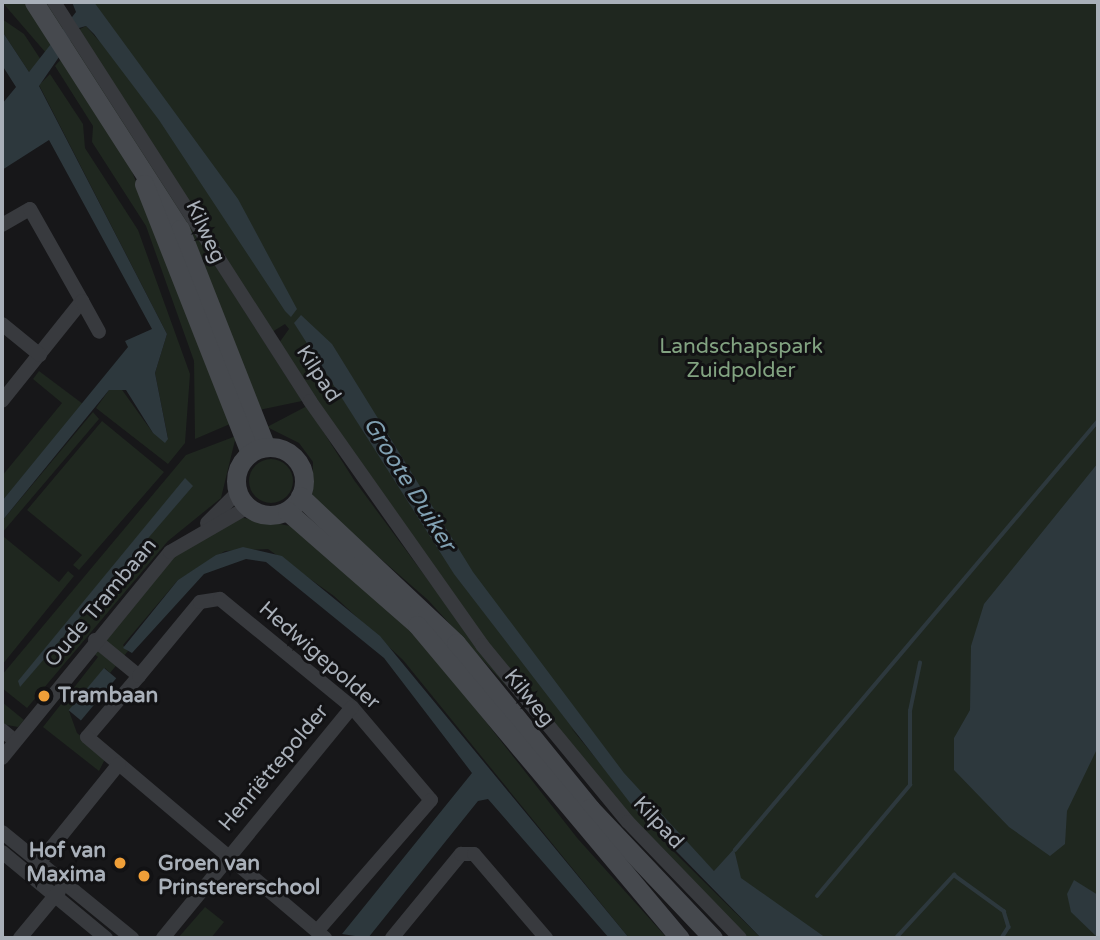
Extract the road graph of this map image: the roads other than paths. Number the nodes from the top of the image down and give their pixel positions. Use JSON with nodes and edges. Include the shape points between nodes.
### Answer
{"nodes":[{"id":1,"x":34,"y":2,"type":"edge"},
{"id":2,"x":54,"y":2,"type":"edge"},
{"id":3,"x":58,"y":24,"type":"junction"},
{"id":4,"x":74,"y":48,"type":"junction"},
{"id":5,"x":2,"y":225,"type":"edge"},
{"id":6,"x":82,"y":301,"type":"junction"},
{"id":7,"x":2,"y":324,"type":"edge"},
{"id":8,"x":99,"y":332,"type":"dead end"},
{"id":9,"x":40,"y":355,"type":"junction"},
{"id":10,"x":2,"y":401,"type":"edge"},
{"id":11,"x":258,"y":450,"type":"junction"},
{"id":12,"x":300,"y":496,"type":"junction"},
{"id":13,"x":243,"y":500,"type":"junction"},
{"id":14,"x":287,"y":511,"type":"junction"},
{"id":15,"x":95,"y":640,"type":"junction"},
{"id":16,"x":139,"y":676,"type":"junction"},
{"id":17,"x":352,"y":707,"type":"junction"},
{"id":18,"x":2,"y":730,"type":"edge"},
{"id":19,"x":15,"y":741,"type":"junction"},
{"id":20,"x":2,"y":758,"type":"edge"},
{"id":21,"x":120,"y":764,"type":"junction"},
{"id":22,"x":2,"y":832,"type":"edge"},
{"id":23,"x":2,"y":852,"type":"edge"},
{"id":24,"x":228,"y":856,"type":"junction"},
{"id":25,"x":38,"y":863,"type":"junction"},
{"id":26,"x":65,"y":884,"type":"junction"},
{"id":27,"x":55,"y":896,"type":"junction"},
{"id":28,"x":321,"y":935,"type":"edge"},
{"id":29,"x":20,"y":938,"type":"edge"},
{"id":30,"x":106,"y":938,"type":"edge"},
{"id":31,"x":132,"y":938,"type":"edge"},
{"id":32,"x":163,"y":938,"type":"edge"},
{"id":33,"x":392,"y":938,"type":"edge"},
{"id":34,"x":545,"y":938,"type":"edge"},
{"id":35,"x":680,"y":938,"type":"edge"},
{"id":36,"x":712,"y":938,"type":"edge"},
{"id":37,"x":740,"y":938,"type":"edge"}],
"edges":[{"from":1,"to":3,"type":"main road","name":"Kilweg"},
{"from":2,"to":3,"type":"street"},
{"from":3,"to":4,"type":"main road","name":"Kilweg"},
{"from":4,"to":11,"type":"main road","name":"Kilweg","via":[[115,125]]},
{"from":4,"to":37,"type":"street","name":"Kilpad","via":[[310,401],[482,645],[603,794]]},
{"from":5,"to":6,"type":"street","via":[[30,209]]},
{"from":6,"to":8,"type":"street"},
{"from":6,"to":9,"type":"street"},
{"from":7,"to":9,"type":"street"},
{"from":9,"to":10,"type":"street"},
{"from":11,"to":12,"type":"main road","via":[[298,461]]},
{"from":11,"to":13,"type":"main road","via":[[237,470]]},
{"from":12,"to":14,"type":"main road"},
{"from":12,"to":36,"type":"main road","name":"Kilweg","via":[[456,643],[590,808]]},
{"from":13,"to":14,"type":"main road","via":[[270,515]]},
{"from":13,"to":15,"type":"street","name":"Oude Trambaan","via":[[170,552]]},
{"from":14,"to":35,"type":"main road","name":"Kilweg","via":[[417,625]]},
{"from":15,"to":16,"type":"street"},
{"from":15,"to":19,"type":"street","name":"Oude Trambaan"},
{"from":16,"to":17,"type":"street","name":"Hedwigepolder","via":[[200,602],[220,599]]},
{"from":16,"to":21,"type":"street","name":"Hedwigepolder","via":[[87,737]]},
{"from":17,"to":24,"type":"street","name":"Henriëttepolder"},
{"from":17,"to":28,"type":"street","name":"Hedwigepolder","via":[[431,800]]},
{"from":18,"to":19,"type":"street"},
{"from":19,"to":20,"type":"street","name":"Oude Trambaan"},
{"from":21,"to":24,"type":"street","name":"Hedwigepolder"},
{"from":21,"to":25,"type":"street"},
{"from":22,"to":25,"type":"street"},
{"from":23,"to":27,"type":"street"},
{"from":24,"to":28,"type":"street","name":"Hedwigepolder"},
{"from":24,"to":32,"type":"street","name":"Henriëttepolder"},
{"from":25,"to":26,"type":"street"},
{"from":26,"to":27,"type":"street"},
{"from":26,"to":31,"type":"street"},
{"from":27,"to":29,"type":"street"},
{"from":27,"to":30,"type":"street"},
{"from":33,"to":34,"type":"street","via":[[461,854],[474,854]]}]}
